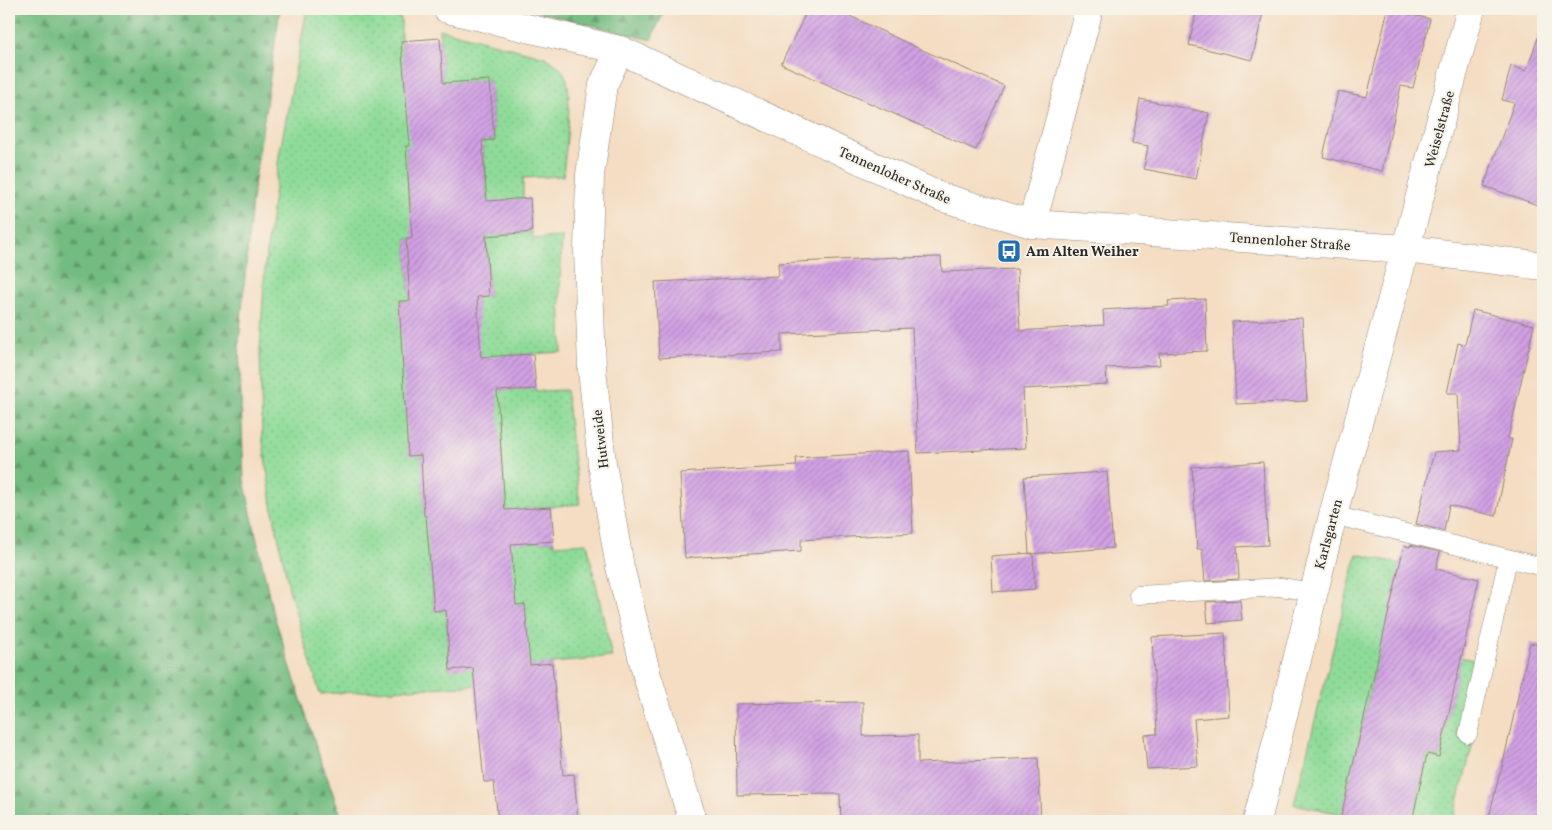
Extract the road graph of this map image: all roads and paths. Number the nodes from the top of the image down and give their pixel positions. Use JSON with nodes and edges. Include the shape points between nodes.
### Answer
{"nodes":[{"id":1,"x":447,"y":9,"type":"edge"},
{"id":2,"x":1089,"y":9,"type":"edge"},
{"id":3,"x":1471,"y":9,"type":"edge"},
{"id":4,"x":620,"y":50,"type":"junction"},
{"id":5,"x":1032,"y":224,"type":"junction"},
{"id":6,"x":1406,"y":249,"type":"junction"},
{"id":7,"x":1543,"y":266,"type":"edge"},
{"id":8,"x":1333,"y":514,"type":"junction"},
{"id":9,"x":1508,"y":559,"type":"junction"},
{"id":10,"x":1543,"y":567,"type":"edge"},
{"id":11,"x":1312,"y":592,"type":"junction"},
{"id":12,"x":1138,"y":595,"type":"dead end"},
{"id":13,"x":1468,"y":734,"type":"dead end"},
{"id":14,"x":693,"y":821,"type":"edge"},
{"id":15,"x":1257,"y":821,"type":"edge"}],
"edges":[{"from":1,"to":4,"type":"street","name":"Tennenloher Straße"},
{"from":2,"to":5,"type":"street"},
{"from":3,"to":6,"type":"street","name":"Weiselstraße"},
{"from":4,"to":5,"type":"street","name":"Tennenloher Straße","via":[[941,198]]},
{"from":4,"to":14,"type":"street","name":"Hutweide","via":[[604,85],[590,175],[588,250],[592,369],[602,463],[620,566],[647,676]]},
{"from":5,"to":6,"type":"street","name":"Tennenloher Straße"},
{"from":6,"to":7,"type":"street","name":"Tennenloher Straße"},
{"from":6,"to":8,"type":"street","name":"Karlsgarten"},
{"from":8,"to":9,"type":"lane"},
{"from":8,"to":11,"type":"street","name":"Karlsgarten"},
{"from":9,"to":10,"type":"lane"},
{"from":9,"to":13,"type":"lane"},
{"from":11,"to":12,"type":"lane","via":[[1281,587]]},
{"from":11,"to":15,"type":"street","name":"Karlsgarten"}]}
